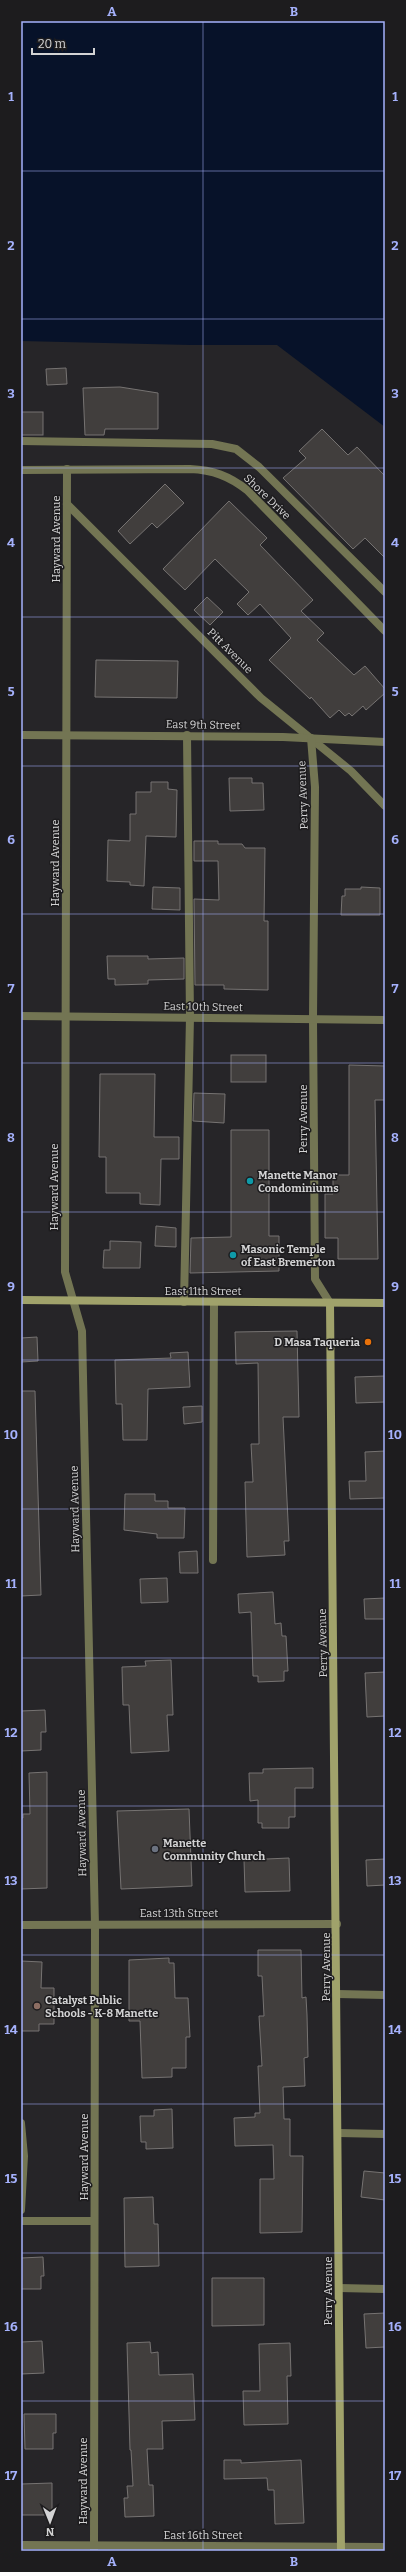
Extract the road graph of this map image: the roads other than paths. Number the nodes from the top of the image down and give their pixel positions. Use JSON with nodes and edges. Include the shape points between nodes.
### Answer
{"nodes":[{"id":1,"x":21,"y":441,"type":"edge"},
{"id":2,"x":67,"y":469,"type":"junction"},
{"id":3,"x":21,"y":470,"type":"edge"},
{"id":4,"x":67,"y":504,"type":"junction"},
{"id":5,"x":385,"y":592,"type":"edge"},
{"id":6,"x":385,"y":631,"type":"edge"},
{"id":7,"x":21,"y":735,"type":"edge"},
{"id":8,"x":67,"y":735,"type":"junction"},
{"id":9,"x":187,"y":735,"type":"junction"},
{"id":10,"x":311,"y":738,"type":"junction"},
{"id":11,"x":385,"y":742,"type":"edge"},
{"id":12,"x":385,"y":806,"type":"edge"},
{"id":13,"x":21,"y":1016,"type":"edge"},
{"id":14,"x":65,"y":1016,"type":"junction"},
{"id":15,"x":190,"y":1017,"type":"junction"},
{"id":16,"x":313,"y":1019,"type":"junction"},
{"id":17,"x":385,"y":1020,"type":"edge"},
{"id":18,"x":21,"y":1300,"type":"edge"},
{"id":19,"x":75,"y":1301,"type":"junction"},
{"id":20,"x":184,"y":1302,"type":"junction"},
{"id":21,"x":214,"y":1302,"type":"junction"},
{"id":22,"x":385,"y":1303,"type":"edge"},
{"id":23,"x":330,"y":1304,"type":"junction"},
{"id":24,"x":213,"y":1560,"type":"dead end"},
{"id":25,"x":21,"y":1924,"type":"edge"},
{"id":26,"x":95,"y":1924,"type":"junction"},
{"id":27,"x":337,"y":1924,"type":"junction"},
{"id":28,"x":337,"y":1994,"type":"junction"},
{"id":29,"x":385,"y":1995,"type":"edge"},
{"id":30,"x":21,"y":2122,"type":"edge"},
{"id":31,"x":339,"y":2133,"type":"junction"},
{"id":32,"x":385,"y":2134,"type":"edge"},
{"id":33,"x":21,"y":2210,"type":"edge"},
{"id":34,"x":21,"y":2221,"type":"edge"},
{"id":35,"x":94,"y":2221,"type":"junction"},
{"id":36,"x":339,"y":2288,"type":"junction"},
{"id":37,"x":385,"y":2289,"type":"edge"},
{"id":38,"x":21,"y":2545,"type":"edge"},
{"id":39,"x":385,"y":2547,"type":"edge"},
{"id":40,"x":94,"y":2548,"type":"edge"},
{"id":41,"x":341,"y":2549,"type":"edge"}],
"edges":[{"from":1,"to":5,"type":"street","name":"Shore Drive","via":[[212,444],[236,449],[281,488]]},
{"from":2,"to":3,"type":"street","name":"Shore Drive"},
{"from":2,"to":4,"type":"street","name":"Hayward Avenue"},
{"from":2,"to":6,"type":"street","name":"Shore Drive","via":[[206,470],[223,474],[247,490]]},
{"from":4,"to":8,"type":"street","name":"Hayward Avenue"},
{"from":4,"to":10,"type":"street","name":"Pitt Avenue","via":[[261,698]]},
{"from":7,"to":8,"type":"street","name":"East 9th Street"},
{"from":8,"to":9,"type":"street","name":"East 9th Street"},
{"from":8,"to":14,"type":"street","name":"Hayward Avenue"},
{"from":9,"to":10,"type":"street","name":"East 9th Street"},
{"from":9,"to":15,"type":"street"},
{"from":10,"to":11,"type":"street","name":"East 9th Street"},
{"from":10,"to":12,"type":"street","name":"Pitt Avenue","via":[[351,771]]},
{"from":10,"to":16,"type":"street","name":"Perry Avenue","via":[[315,787]]},
{"from":13,"to":14,"type":"street","name":"East 10th Street"},
{"from":14,"to":15,"type":"street","name":"East 10th Street"},
{"from":14,"to":19,"type":"street","name":"Hayward Avenue","via":[[65,1272]]},
{"from":15,"to":16,"type":"street","name":"East 10th Street"},
{"from":15,"to":20,"type":"street"},
{"from":16,"to":17,"type":"street","name":"East 10th Street"},
{"from":16,"to":23,"type":"street","name":"Perry Avenue","via":[[315,1279]]},
{"from":18,"to":19,"type":"main road","name":"East 11th Street"},
{"from":19,"to":20,"type":"main road","name":"East 11th Street"},
{"from":19,"to":26,"type":"street","name":"Hayward Avenue","via":[[82,1331]]},
{"from":20,"to":21,"type":"main road","name":"East 11th Street"},
{"from":21,"to":23,"type":"main road","name":"East 11th Street"},
{"from":21,"to":24,"type":"street"},
{"from":22,"to":23,"type":"main road","name":"East 11th Street"},
{"from":23,"to":27,"type":"main road","name":"Perry Avenue"},
{"from":25,"to":26,"type":"street","name":"East 13th Street"},
{"from":26,"to":27,"type":"street","name":"East 13th Street"},
{"from":26,"to":35,"type":"street","name":"Hayward Avenue"},
{"from":27,"to":28,"type":"main road","name":"Perry Avenue"},
{"from":28,"to":29,"type":"street"},
{"from":28,"to":31,"type":"main road","name":"Perry Avenue"},
{"from":30,"to":33,"type":"street","via":[[24,2156]]},
{"from":31,"to":32,"type":"street"},
{"from":31,"to":36,"type":"main road","name":"Perry Avenue"},
{"from":34,"to":35,"type":"street"},
{"from":35,"to":40,"type":"street","name":"Hayward Avenue"},
{"from":36,"to":37,"type":"street"},
{"from":36,"to":41,"type":"main road","name":"Perry Avenue"},
{"from":38,"to":40,"type":"street","name":"East 16th Street"},
{"from":39,"to":41,"type":"street","name":"East 16th Street"},
{"from":40,"to":41,"type":"street","name":"East 16th Street"}]}
